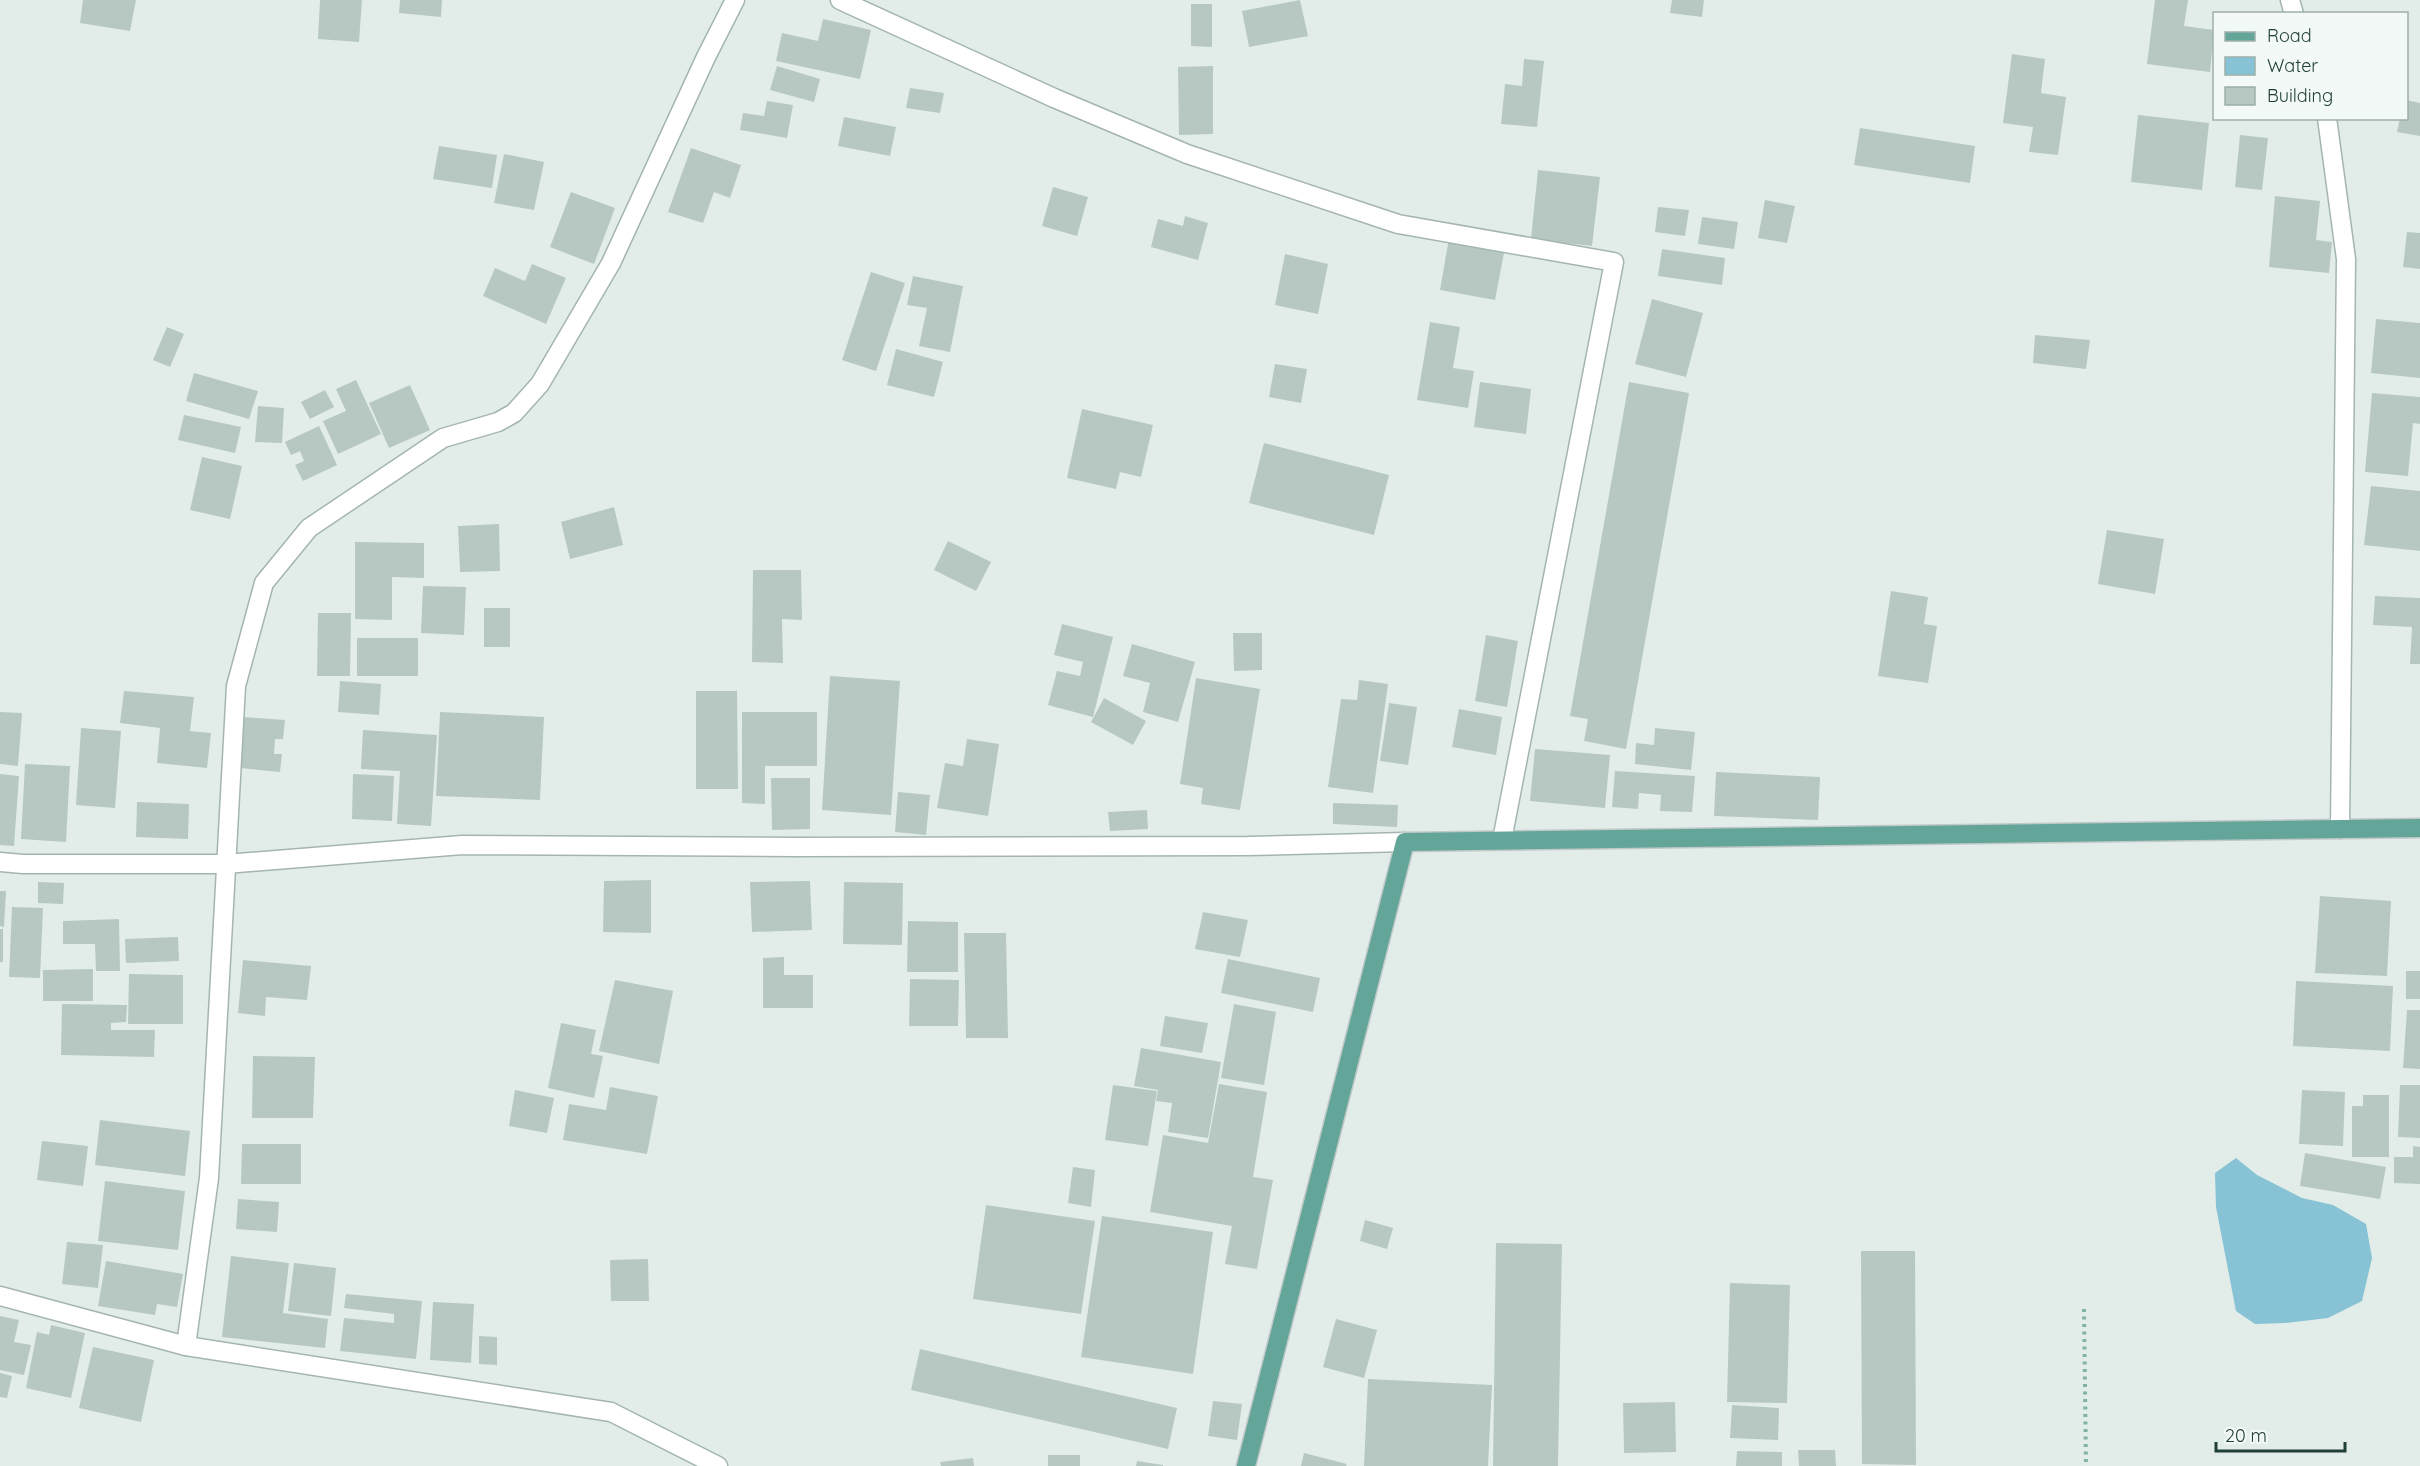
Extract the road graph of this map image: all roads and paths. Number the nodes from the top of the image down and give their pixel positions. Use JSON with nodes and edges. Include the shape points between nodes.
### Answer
{"nodes":[{"id":1,"x":735,"y":0,"type":"edge"},
{"id":2,"x":840,"y":0,"type":"edge"},
{"id":3,"x":2327,"y":120,"type":"edge"},
{"id":4,"x":2420,"y":828,"type":"edge"},
{"id":5,"x":2340,"y":829,"type":"junction"},
{"id":6,"x":1502,"y":840,"type":"junction"},
{"id":7,"x":1405,"y":842,"type":"junction"},
{"id":8,"x":0,"y":862,"type":"edge"},
{"id":9,"x":226,"y":864,"type":"junction"},
{"id":10,"x":0,"y":1296,"type":"edge"},
{"id":11,"x":2084,"y":1309,"type":"dead end"},
{"id":12,"x":186,"y":1346,"type":"junction"},
{"id":13,"x":718,"y":1466,"type":"edge"},
{"id":14,"x":1246,"y":1466,"type":"edge"},
{"id":15,"x":2086,"y":1466,"type":"edge"}],
"edges":[{"from":1,"to":9,"type":"street","via":[[611,263],[540,384],[514,413],[498,422],[442,438],[309,528],[264,583],[236,686]]},
{"from":2,"to":6,"type":"street","via":[[1187,154],[1398,224],[1614,262]]},
{"from":3,"to":5,"type":"street","via":[[2346,259]]},
{"from":4,"to":5,"type":"main road"},
{"from":5,"to":6,"type":"main road"},
{"from":6,"to":7,"type":"main road"},
{"from":7,"to":9,"type":"street","via":[[1224,847],[462,844]]},
{"from":7,"to":14,"type":"main road"},
{"from":8,"to":9,"type":"street"},
{"from":9,"to":12,"type":"street","via":[[209,1178]]},
{"from":10,"to":12,"type":"street"},
{"from":11,"to":15,"type":"path"},
{"from":12,"to":13,"type":"street","via":[[611,1412]]}]}
